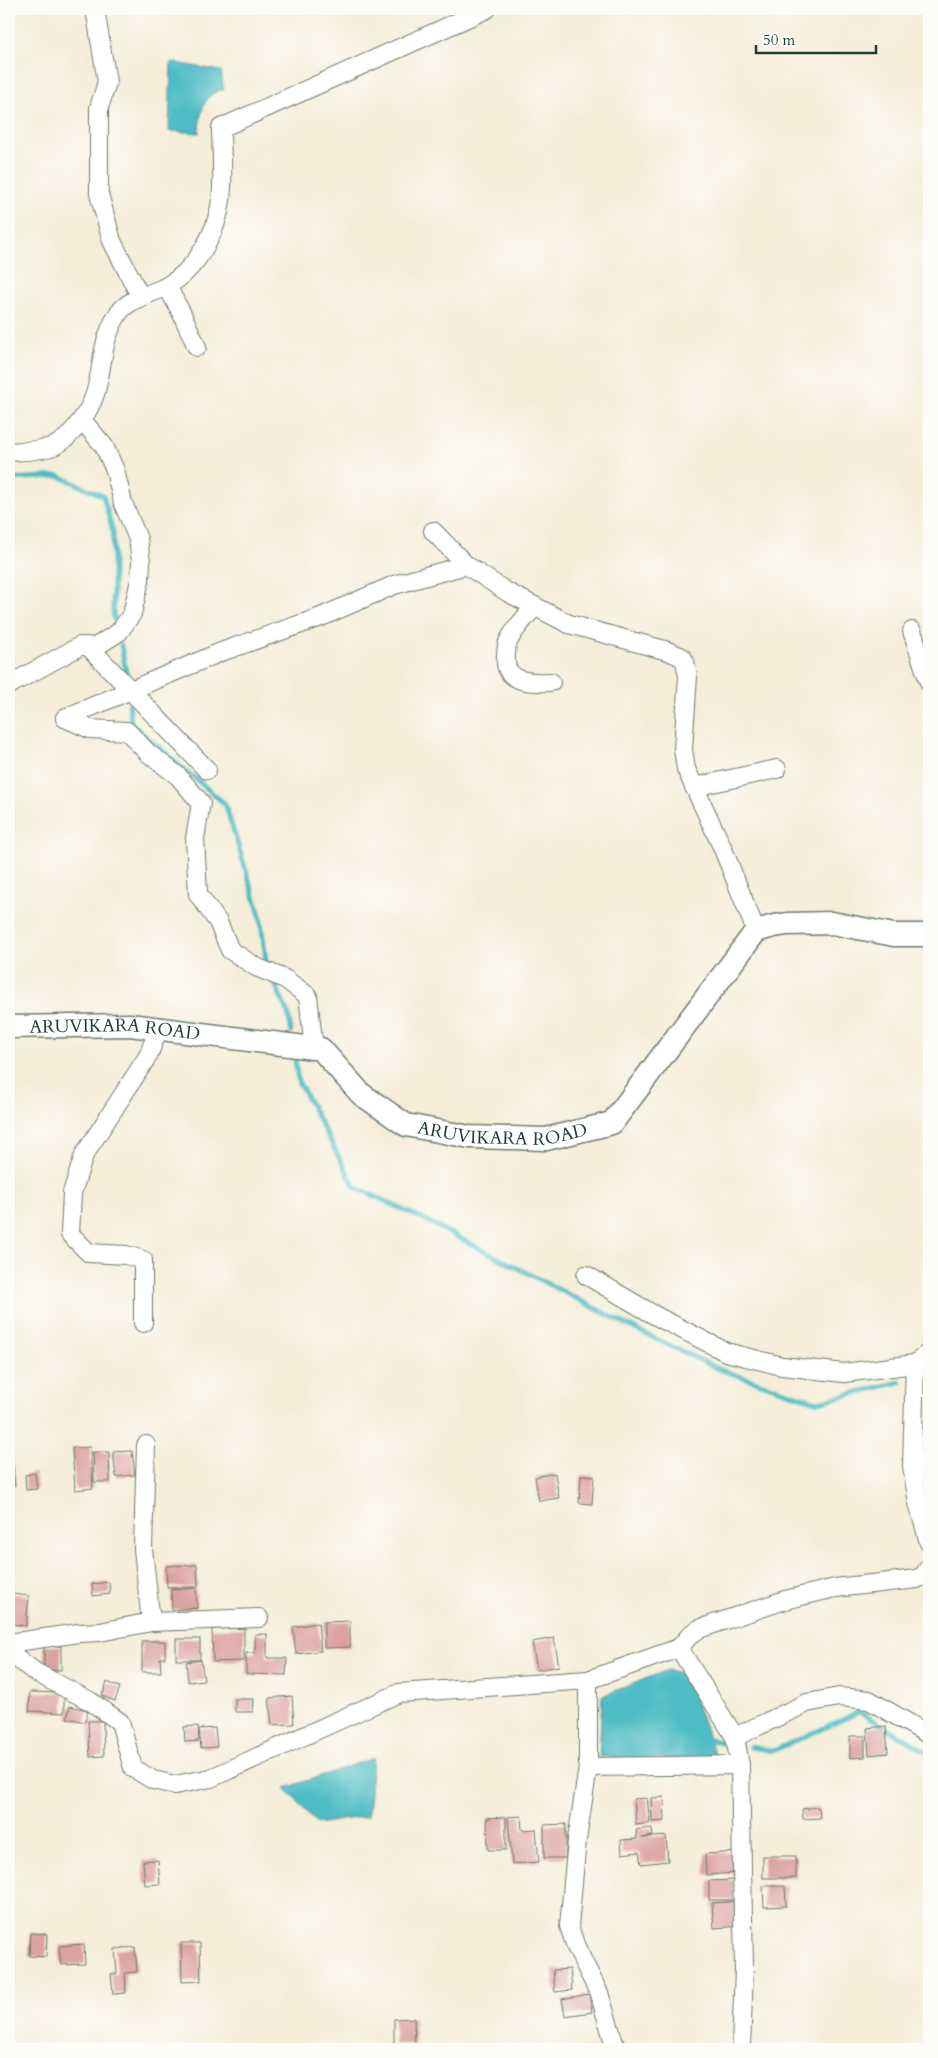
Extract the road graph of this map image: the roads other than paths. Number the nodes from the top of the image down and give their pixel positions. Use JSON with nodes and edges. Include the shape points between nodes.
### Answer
{"nodes":[{"id":1,"x":95,"y":9,"type":"edge"},
{"id":2,"x":487,"y":9,"type":"edge"},
{"id":3,"x":167,"y":286,"type":"junction"},
{"id":4,"x":145,"y":295,"type":"junction"},
{"id":5,"x":197,"y":346,"type":"dead end"},
{"id":6,"x":82,"y":420,"type":"junction"},
{"id":7,"x":9,"y":452,"type":"edge"},
{"id":8,"x":433,"y":531,"type":"dead end"},
{"id":9,"x":466,"y":565,"type":"junction"},
{"id":10,"x":535,"y":606,"type":"junction"},
{"id":11,"x":912,"y":631,"type":"dead end"},
{"id":12,"x":92,"y":649,"type":"junction"},
{"id":13,"x":551,"y":682,"type":"dead end"},
{"id":14,"x":929,"y":682,"type":"edge"},
{"id":15,"x":9,"y":685,"type":"edge"},
{"id":16,"x":130,"y":690,"type":"junction"},
{"id":17,"x":777,"y":769,"type":"dead end"},
{"id":18,"x":207,"y":770,"type":"dead end"},
{"id":19,"x":694,"y":787,"type":"junction"},
{"id":20,"x":756,"y":931,"type":"junction"},
{"id":21,"x":929,"y":935,"type":"edge"},
{"id":22,"x":9,"y":1027,"type":"edge"},
{"id":23,"x":159,"y":1028,"type":"junction"},
{"id":24,"x":314,"y":1048,"type":"junction"},
{"id":25,"x":586,"y":1275,"type":"dead end"},
{"id":26,"x":143,"y":1323,"type":"dead end"},
{"id":27,"x":929,"y":1352,"type":"edge"},
{"id":28,"x":916,"y":1364,"type":"junction"},
{"id":29,"x":146,"y":1445,"type":"dead end"},
{"id":30,"x":929,"y":1543,"type":"edge"},
{"id":31,"x":929,"y":1567,"type":"edge"},
{"id":32,"x":259,"y":1618,"type":"dead end"},
{"id":33,"x":151,"y":1622,"type":"junction"},
{"id":34,"x":9,"y":1643,"type":"edge"},
{"id":35,"x":679,"y":1648,"type":"junction"},
{"id":36,"x":9,"y":1652,"type":"edge"},
{"id":37,"x":588,"y":1680,"type":"junction"},
{"id":38,"x":929,"y":1734,"type":"edge"},
{"id":39,"x":735,"y":1737,"type":"junction"},
{"id":40,"x":740,"y":1764,"type":"junction"},
{"id":41,"x":588,"y":1767,"type":"junction"},
{"id":42,"x":616,"y":2049,"type":"edge"},
{"id":43,"x":741,"y":2049,"type":"edge"}],
"edges":[{"from":1,"to":4,"type":"street","via":[[107,82],[99,108],[99,194],[112,241],[138,292]]},
{"from":2,"to":3,"type":"street","via":[[221,128],[221,200],[210,237],[187,272]]},
{"from":3,"to":4,"type":"street"},
{"from":3,"to":5,"type":"street"},
{"from":4,"to":6,"type":"street","via":[[124,306],[114,322],[103,347],[95,394]]},
{"from":6,"to":7,"type":"street","via":[[63,441],[53,446]]},
{"from":6,"to":12,"type":"street","via":[[104,446],[115,470],[123,503],[138,539],[141,561],[132,614],[119,632]]},
{"from":8,"to":9,"type":"street"},
{"from":9,"to":10,"type":"street"},
{"from":9,"to":16,"type":"street","via":[[394,585],[321,617],[221,652]]},
{"from":10,"to":13,"type":"street","via":[[509,640],[506,665],[518,680]]},
{"from":10,"to":19,"type":"street","via":[[569,624],[682,657],[688,676],[683,749],[686,769]]},
{"from":11,"to":14,"type":"street"},
{"from":12,"to":15,"type":"street","via":[[80,646]]},
{"from":12,"to":16,"type":"street"},
{"from":16,"to":18,"type":"street"},
{"from":16,"to":24,"type":"street","via":[[65,718],[90,729],[127,731],[148,753],[178,776],[201,803],[196,838],[198,894],[218,922],[230,950],[256,967],[285,979],[308,996]]},
{"from":17,"to":19,"type":"street"},
{"from":19,"to":20,"type":"street"},
{"from":20,"to":21,"type":"main road","via":[[787,924],[832,923],[894,935]]},
{"from":20,"to":24,"type":"main road","name":"ARUVIKARA ROAD","via":[[612,1123],[546,1139],[470,1137],[406,1125],[361,1094],[320,1050]]},
{"from":22,"to":23,"type":"main road","name":"ARUVIKARA ROAD","via":[[130,1025]]},
{"from":23,"to":24,"type":"main road","name":"ARUVIKARA ROAD"},
{"from":23,"to":26,"type":"street","via":[[148,1056],[84,1155],[72,1193],[70,1226],[70,1234],[88,1253],[126,1255],[143,1260]]},
{"from":25,"to":28,"type":"street","via":[[726,1352],[782,1366],[844,1373]]},
{"from":27,"to":28,"type":"street"},
{"from":28,"to":30,"type":"street","via":[[912,1466]]},
{"from":29,"to":33,"type":"street","via":[[143,1549]]},
{"from":31,"to":35,"type":"street","via":[[917,1579],[836,1588],[741,1614],[698,1629]]},
{"from":32,"to":33,"type":"street"},
{"from":33,"to":34,"type":"street"},
{"from":35,"to":37,"type":"street"},
{"from":35,"to":39,"type":"street"},
{"from":36,"to":37,"type":"street","via":[[35,1672],[90,1701],[120,1722],[133,1768],[153,1780],[175,1785],[211,1778],[400,1693]]},
{"from":37,"to":41,"type":"street"},
{"from":38,"to":39,"type":"street","via":[[869,1700],[839,1697],[807,1703]]},
{"from":39,"to":40,"type":"street"},
{"from":40,"to":41,"type":"street"},
{"from":40,"to":43,"type":"street","via":[[744,1969]]},
{"from":41,"to":42,"type":"street","via":[[569,1926],[599,1993]]}]}
